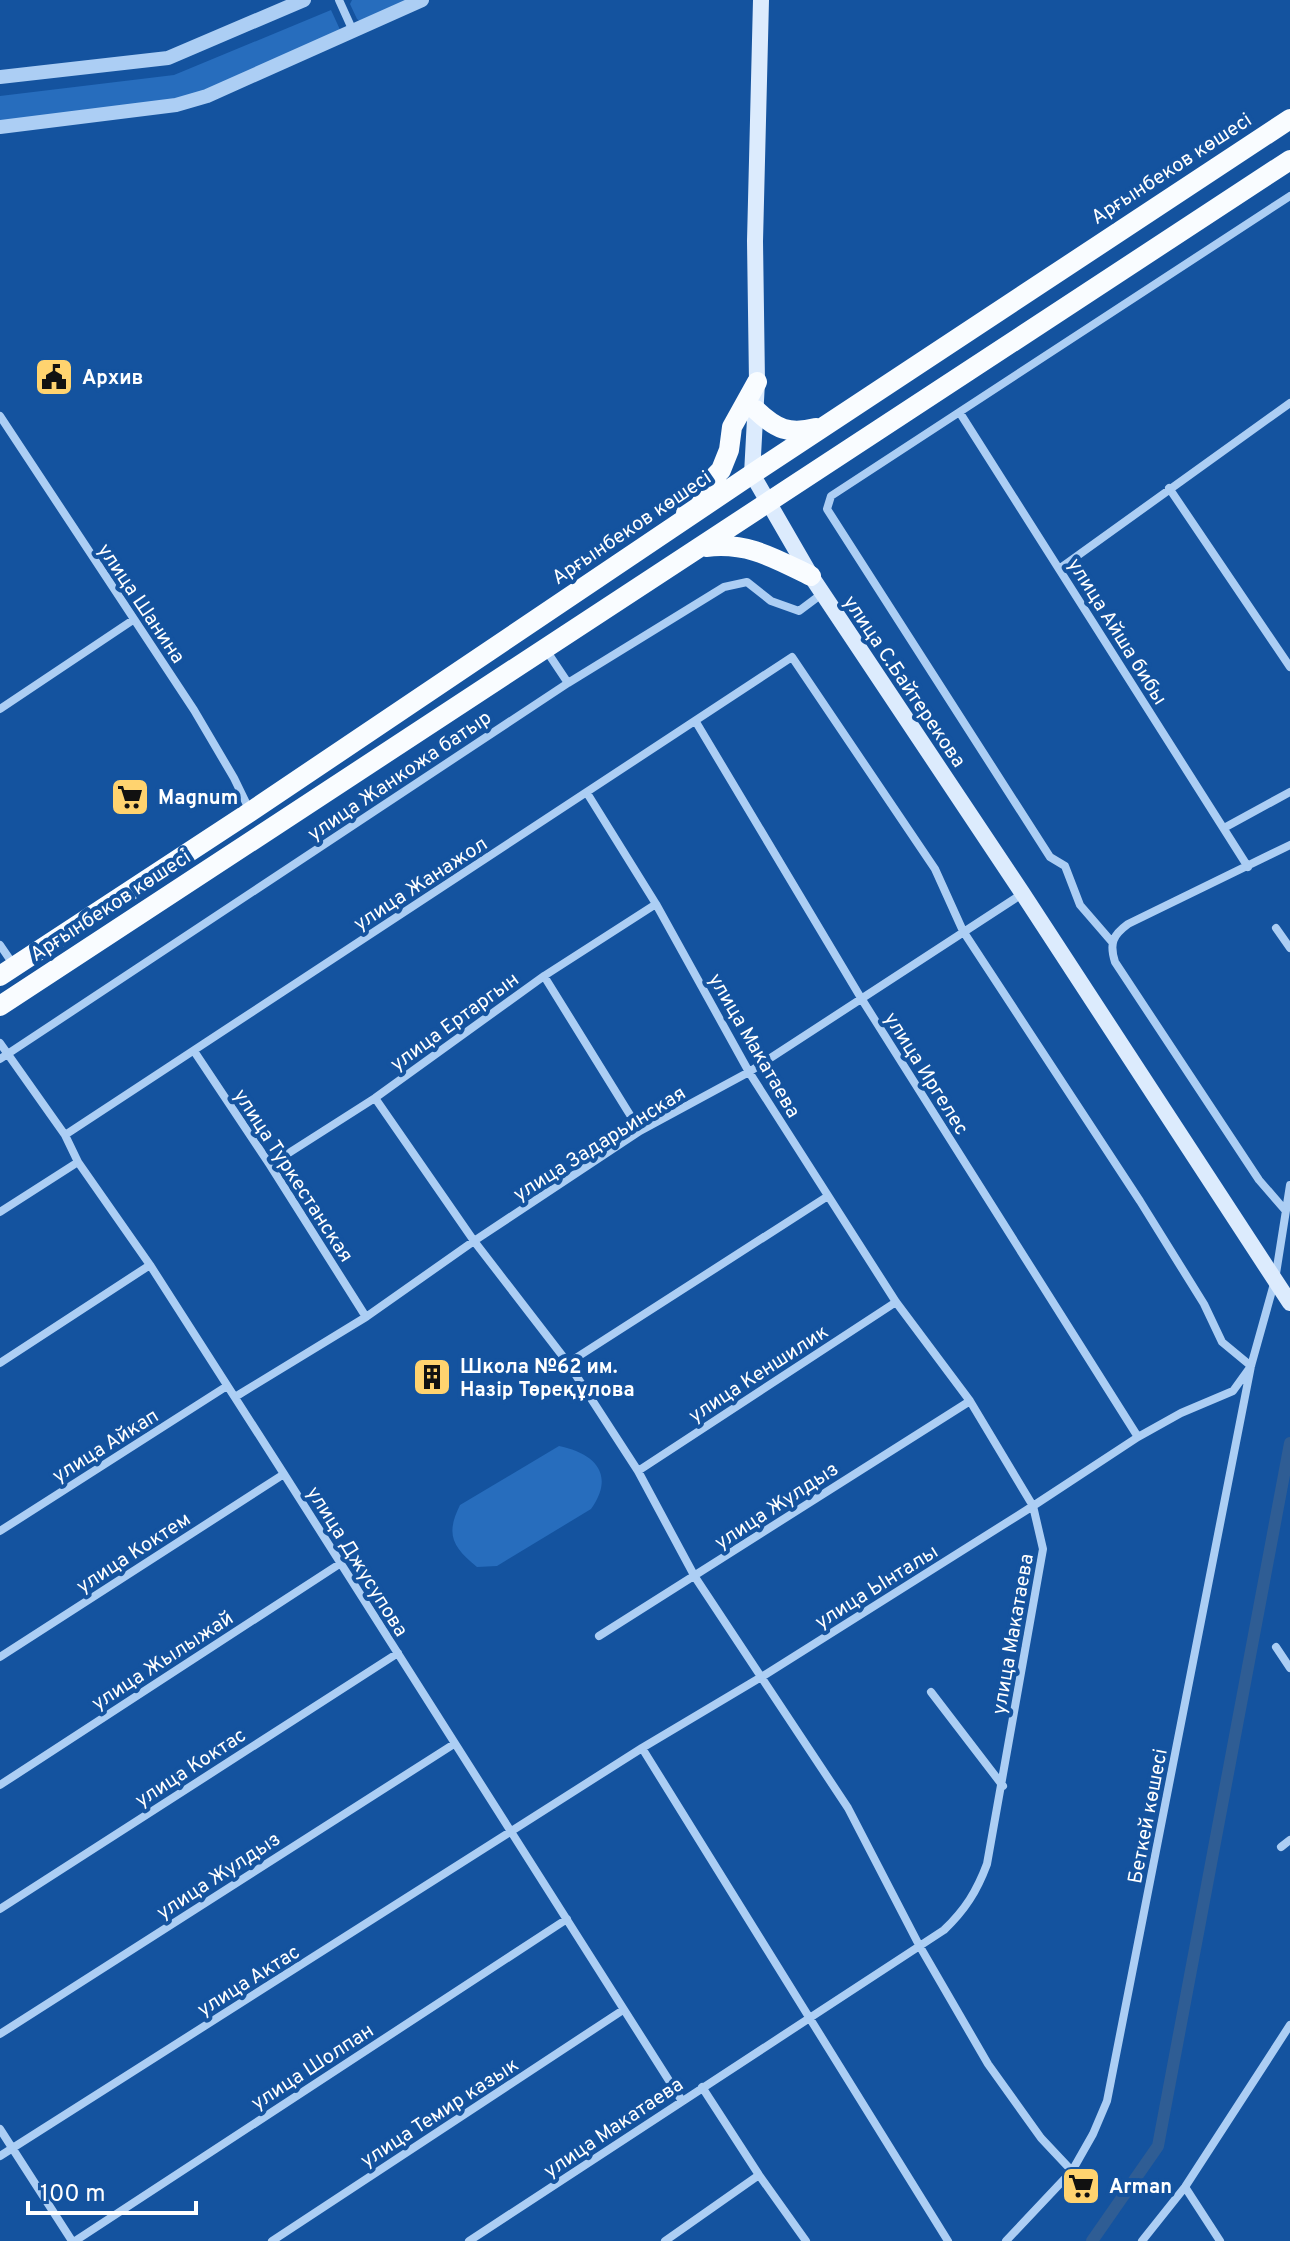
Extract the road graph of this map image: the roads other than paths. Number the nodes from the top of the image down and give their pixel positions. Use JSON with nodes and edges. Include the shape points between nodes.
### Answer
{"nodes":[{"id":1,"x":304,"y":0,"type":"edge"},
{"id":2,"x":339,"y":0,"type":"edge"},
{"id":3,"x":422,"y":0,"type":"edge"},
{"id":4,"x":761,"y":0,"type":"edge"},
{"id":5,"x":353,"y":32,"type":"junction"},
{"id":6,"x":0,"y":77,"type":"edge"},
{"id":7,"x":1290,"y":119,"type":"edge"},
{"id":8,"x":0,"y":127,"type":"edge"},
{"id":9,"x":1290,"y":160,"type":"edge"},
{"id":10,"x":1290,"y":196,"type":"edge"},
{"id":11,"x":757,"y":382,"type":"junction"},
{"id":12,"x":1289,"y":407,"type":"edge"},
{"id":13,"x":756,"y":410,"type":"junction"},
{"id":14,"x":960,"y":413,"type":"junction"},
{"id":15,"x":0,"y":416,"type":"edge"},
{"id":16,"x":824,"y":426,"type":"junction"},
{"id":17,"x":752,"y":474,"type":"junction"},
{"id":18,"x":1169,"y":488,"type":"junction"},
{"id":19,"x":769,"y":502,"type":"junction"},
{"id":20,"x":683,"y":520,"type":"junction"},
{"id":21,"x":702,"y":548,"type":"junction"},
{"id":22,"x":1059,"y":569,"type":"junction"},
{"id":23,"x":811,"y":576,"type":"junction"},
{"id":24,"x":823,"y":593,"type":"junction"},
{"id":25,"x":133,"y":620,"type":"junction"},
{"id":26,"x":546,"y":650,"type":"junction"},
{"id":27,"x":1290,"y":667,"type":"edge"},
{"id":28,"x":568,"y":683,"type":"junction"},
{"id":29,"x":0,"y":709,"type":"edge"},
{"id":30,"x":696,"y":722,"type":"junction"},
{"id":31,"x":1290,"y":792,"type":"edge"},
{"id":32,"x":587,"y":793,"type":"junction"},
{"id":33,"x":250,"y":812,"type":"junction"},
{"id":34,"x":1224,"y":828,"type":"junction"},
{"id":35,"x":1290,"y":845,"type":"edge"},
{"id":36,"x":1248,"y":867,"type":"junction"},
{"id":37,"x":1023,"y":894,"type":"junction"},
{"id":38,"x":656,"y":904,"type":"junction"},
{"id":39,"x":1276,"y":928,"type":"dead end"},
{"id":40,"x":963,"y":931,"type":"junction"},
{"id":41,"x":1112,"y":942,"type":"junction"},
{"id":42,"x":0,"y":945,"type":"edge"},
{"id":43,"x":1290,"y":948,"type":"edge"},
{"id":44,"x":7,"y":971,"type":"edge"},
{"id":45,"x":544,"y":976,"type":"junction"},
{"id":46,"x":861,"y":998,"type":"junction"},
{"id":47,"x":0,"y":1006,"type":"edge"},
{"id":48,"x":0,"y":1043,"type":"edge"},
{"id":49,"x":194,"y":1051,"type":"junction"},
{"id":50,"x":3,"y":1056,"type":"edge"},
{"id":51,"x":749,"y":1072,"type":"junction"},
{"id":52,"x":375,"y":1098,"type":"junction"},
{"id":53,"x":640,"y":1131,"type":"junction"},
{"id":54,"x":65,"y":1135,"type":"junction"},
{"id":55,"x":78,"y":1162,"type":"junction"},
{"id":56,"x":270,"y":1165,"type":"junction"},
{"id":57,"x":1290,"y":1185,"type":"edge"},
{"id":58,"x":828,"y":1196,"type":"junction"},
{"id":59,"x":1285,"y":1210,"type":"junction"},
{"id":60,"x":0,"y":1212,"type":"edge"},
{"id":61,"x":474,"y":1241,"type":"junction"},
{"id":62,"x":150,"y":1265,"type":"junction"},
{"id":63,"x":1275,"y":1280,"type":"junction"},
{"id":64,"x":896,"y":1302,"type":"junction"},
{"id":65,"x":1290,"y":1303,"type":"edge"},
{"id":66,"x":366,"y":1317,"type":"junction"},
{"id":67,"x":0,"y":1363,"type":"edge"},
{"id":68,"x":568,"y":1363,"type":"junction"},
{"id":69,"x":1251,"y":1366,"type":"junction"},
{"id":70,"x":227,"y":1386,"type":"junction"},
{"id":71,"x":235,"y":1397,"type":"junction"},
{"id":72,"x":970,"y":1401,"type":"junction"},
{"id":73,"x":1138,"y":1437,"type":"junction"},
{"id":74,"x":638,"y":1471,"type":"junction"},
{"id":75,"x":284,"y":1474,"type":"junction"},
{"id":76,"x":1033,"y":1506,"type":"junction"},
{"id":77,"x":0,"y":1531,"type":"edge"},
{"id":78,"x":341,"y":1563,"type":"junction"},
{"id":79,"x":695,"y":1577,"type":"junction"},
{"id":80,"x":599,"y":1636,"type":"dead end"},
{"id":81,"x":1276,"y":1647,"type":"dead end"},
{"id":82,"x":398,"y":1653,"type":"junction"},
{"id":83,"x":0,"y":1657,"type":"edge"},
{"id":84,"x":1290,"y":1668,"type":"edge"},
{"id":85,"x":763,"y":1676,"type":"junction"},
{"id":86,"x":931,"y":1692,"type":"dead end"},
{"id":87,"x":454,"y":1744,"type":"junction"},
{"id":88,"x":642,"y":1748,"type":"junction"},
{"id":89,"x":0,"y":1785,"type":"edge"},
{"id":90,"x":1003,"y":1786,"type":"junction"},
{"id":91,"x":513,"y":1831,"type":"junction"},
{"id":92,"x":1290,"y":1840,"type":"edge"},
{"id":93,"x":1281,"y":1847,"type":"dead end"},
{"id":94,"x":0,"y":1909,"type":"edge"},
{"id":95,"x":567,"y":1919,"type":"junction"},
{"id":96,"x":919,"y":1945,"type":"junction"},
{"id":97,"x":623,"y":2010,"type":"junction"},
{"id":98,"x":808,"y":2018,"type":"junction"},
{"id":99,"x":1288,"y":2033,"type":"edge"},
{"id":100,"x":0,"y":2034,"type":"edge"},
{"id":101,"x":702,"y":2087,"type":"junction"},
{"id":102,"x":682,"y":2101,"type":"junction"},
{"id":103,"x":0,"y":2129,"type":"edge"},
{"id":104,"x":12,"y":2148,"type":"junction"},
{"id":105,"x":0,"y":2156,"type":"edge"},
{"id":106,"x":1072,"y":2171,"type":"junction"},
{"id":107,"x":759,"y":2175,"type":"junction"},
{"id":108,"x":1185,"y":2187,"type":"junction"},
{"id":109,"x":74,"y":2241,"type":"edge"},
{"id":110,"x":272,"y":2241,"type":"edge"},
{"id":111,"x":469,"y":2241,"type":"edge"},
{"id":112,"x":665,"y":2241,"type":"edge"},
{"id":113,"x":806,"y":2241,"type":"edge"},
{"id":114,"x":948,"y":2241,"type":"edge"},
{"id":115,"x":1006,"y":2241,"type":"edge"},
{"id":116,"x":1142,"y":2241,"type":"edge"},
{"id":117,"x":1220,"y":2241,"type":"edge"}],
"edges":[{"from":1,"to":6,"type":"street","via":[[168,58]]},
{"from":2,"to":5,"type":"street"},
{"from":3,"to":5,"type":"street"},
{"from":4,"to":11,"type":"main road"},
{"from":5,"to":8,"type":"street","via":[[176,105]]},
{"from":7,"to":16,"type":"main road","name":"Арғынбеков көшесі"},
{"from":9,"to":19,"type":"main road","name":"Арғынбеков көшесі"},
{"from":10,"to":14,"type":"street"},
{"from":11,"to":13,"type":"main road"},
{"from":11,"to":20,"type":"main road","via":[[732,427],[721,470]]},
{"from":12,"to":18,"type":"street"},
{"from":13,"to":16,"type":"main road","via":[[789,431]]},
{"from":13,"to":17,"type":"main road"},
{"from":14,"to":22,"type":"street","name":"улица Айша бибы"},
{"from":14,"to":41,"type":"street","via":[[831,496],[827,509],[1050,857],[1065,866],[1080,905]]},
{"from":15,"to":25,"type":"street","name":"улица Шанина"},
{"from":16,"to":17,"type":"main road","name":"Арғынбеков көшесі"},
{"from":17,"to":19,"type":"main road","name":"улица С.Байтерекова"},
{"from":17,"to":20,"type":"main road","name":"Арғынбеков көшесі"},
{"from":18,"to":22,"type":"street"},
{"from":18,"to":27,"type":"street"},
{"from":19,"to":21,"type":"main road","name":"Арғынбеков көшесі"},
{"from":19,"to":23,"type":"main road","name":"улица С.Байтерекова"},
{"from":20,"to":33,"type":"main road","name":"Арғынбеков көшесі"},
{"from":21,"to":23,"type":"main road","via":[[752,549]]},
{"from":21,"to":26,"type":"main road","name":"Арғынбеков көшесі"},
{"from":22,"to":34,"type":"street","name":"улица Айша бибы"},
{"from":23,"to":24,"type":"main road","name":"улица С.Байтерекова"},
{"from":24,"to":28,"type":"street","name":"улица Жанкожа батыр","via":[[799,611],[771,601],[747,582],[724,587]]},
{"from":24,"to":37,"type":"main road","name":"улица С.Байтерекова"},
{"from":25,"to":29,"type":"street"},
{"from":25,"to":33,"type":"street","name":"улица Шанина","via":[[194,710]]},
{"from":26,"to":28,"type":"street"},
{"from":26,"to":47,"type":"main road","name":"Арғынбеков көшесі"},
{"from":28,"to":50,"type":"street","name":"улица Жанкожа батыр"},
{"from":30,"to":32,"type":"street","name":"улица Жанажол"},
{"from":30,"to":40,"type":"street","name":"улица Жанажол","via":[[792,657],[935,869]]},
{"from":30,"to":46,"type":"street","name":"улица Иргелес"},
{"from":31,"to":34,"type":"street"},
{"from":32,"to":38,"type":"street","name":"улица Макатаева"},
{"from":32,"to":49,"type":"street","name":"улица Жанажол"},
{"from":33,"to":44,"type":"main road","name":"Арғынбеков көшесі"},
{"from":34,"to":36,"type":"street","name":"улица Айша бибы"},
{"from":35,"to":36,"type":"street"},
{"from":36,"to":41,"type":"street","via":[[1128,924]]},
{"from":37,"to":40,"type":"street","name":"улица Задарьинская"},
{"from":37,"to":63,"type":"main road","name":"улица С.Байтерекова"},
{"from":38,"to":45,"type":"street","name":"улица Ертаргын"},
{"from":38,"to":51,"type":"street","name":"улица Макатаева"},
{"from":39,"to":43,"type":"street"},
{"from":40,"to":46,"type":"street","name":"улица Задарьинская"},
{"from":40,"to":69,"type":"street","via":[[1140,1201],[1222,1342]]},
{"from":41,"to":59,"type":"street","via":[[1115,962],[1259,1180]]},
{"from":42,"to":44,"type":"street"},
{"from":45,"to":52,"type":"street","name":"улица Ертаргын"},
{"from":45,"to":53,"type":"street"},
{"from":46,"to":51,"type":"street","name":"улица Задарьинская"},
{"from":46,"to":73,"type":"street","name":"улица Иргелес"},
{"from":48,"to":50,"type":"street","name":"улица Джусупова"},
{"from":49,"to":54,"type":"street","name":"улица Жанажол"},
{"from":49,"to":56,"type":"street","name":"улица Туркестанская"},
{"from":50,"to":54,"type":"street","name":"улица Джусупова"},
{"from":51,"to":53,"type":"street","name":"улица Задарьинская"},
{"from":51,"to":58,"type":"street","name":"улица Макатаева"},
{"from":52,"to":56,"type":"street","name":"улица Ертаргын"},
{"from":52,"to":61,"type":"street"},
{"from":53,"to":61,"type":"street","name":"улица Задарьинская"},
{"from":54,"to":55,"type":"street","name":"улица Джусупова"},
{"from":55,"to":60,"type":"street"},
{"from":55,"to":62,"type":"street","name":"улица Джусупова"},
{"from":56,"to":66,"type":"street","name":"улица Туркестанская"},
{"from":57,"to":59,"type":"street"},
{"from":58,"to":64,"type":"street","name":"улица Макатаева"},
{"from":58,"to":68,"type":"street"},
{"from":59,"to":63,"type":"street"},
{"from":61,"to":66,"type":"street","name":"улица Задарьинская"},
{"from":61,"to":68,"type":"street"},
{"from":62,"to":67,"type":"street"},
{"from":62,"to":70,"type":"street","name":"улица Джусупова"},
{"from":63,"to":65,"type":"main road","name":"улица С.Байтерекова"},
{"from":63,"to":69,"type":"street"},
{"from":64,"to":72,"type":"street","name":"улица Макатаева"},
{"from":64,"to":74,"type":"street","name":"улица Кеншилик"},
{"from":66,"to":71,"type":"street","name":"улица Задарьинская"},
{"from":68,"to":74,"type":"street"},
{"from":69,"to":73,"type":"street","name":"улица Ынталы","via":[[1233,1391]]},
{"from":69,"to":106,"type":"street","name":"Беткей көшесі","via":[[1107,2101]]},
{"from":70,"to":71,"type":"street","name":"улица Джусупова"},
{"from":70,"to":77,"type":"street","name":"улица Айкап"},
{"from":71,"to":75,"type":"street","name":"улица Джусупова"},
{"from":72,"to":76,"type":"street","name":"улица Макатаева"},
{"from":72,"to":79,"type":"street","name":"улица Жулдыз"},
{"from":73,"to":76,"type":"street","name":"улица Ынталы"},
{"from":74,"to":79,"type":"street"},
{"from":75,"to":78,"type":"street","name":"улица Джусупова"},
{"from":75,"to":83,"type":"street","name":"улица Коктем"},
{"from":76,"to":85,"type":"street","name":"улица Ынталы"},
{"from":76,"to":90,"type":"street","name":"улица Макатаева","via":[[1043,1549]]},
{"from":78,"to":82,"type":"street","name":"улица Джусупова"},
{"from":78,"to":89,"type":"street","name":"улица Жылыжай"},
{"from":79,"to":80,"type":"street","name":"улица Жулдыз"},
{"from":79,"to":85,"type":"street"},
{"from":81,"to":84,"type":"street"},
{"from":82,"to":87,"type":"street","name":"улица Джусупова"},
{"from":82,"to":94,"type":"street","name":"улица Коктас"},
{"from":85,"to":88,"type":"street","name":"улица Ынталы"},
{"from":85,"to":96,"type":"street","via":[[848,1808]]},
{"from":86,"to":90,"type":"street"},
{"from":87,"to":91,"type":"street","name":"улица Джусупова"},
{"from":87,"to":100,"type":"street","name":"улица Жулдыз"},
{"from":88,"to":91,"type":"street","name":"улица Ынталы"},
{"from":88,"to":98,"type":"street"},
{"from":90,"to":96,"type":"street","name":"улица Макатаева","via":[[976,1892],[944,1930]]},
{"from":91,"to":95,"type":"street","name":"улица Джусупова"},
{"from":91,"to":104,"type":"street","name":"улица Актас"},
{"from":92,"to":93,"type":"street"},
{"from":95,"to":97,"type":"street","name":"улица Джусупова"},
{"from":95,"to":109,"type":"street","name":"улица Шолпан"},
{"from":96,"to":98,"type":"street","name":"улица Макатаева"},
{"from":96,"to":106,"type":"street","via":[[1019,2110]]},
{"from":97,"to":102,"type":"street","name":"улица Джусупова"},
{"from":97,"to":110,"type":"street","name":"улица Темир казык"},
{"from":98,"to":101,"type":"street","name":"улица Макатаева"},
{"from":98,"to":114,"type":"street"},
{"from":99,"to":108,"type":"street"},
{"from":101,"to":102,"type":"street","name":"улица Макатаева"},
{"from":101,"to":107,"type":"street"},
{"from":102,"to":111,"type":"street","name":"улица Макатаева"},
{"from":103,"to":104,"type":"street"},
{"from":104,"to":105,"type":"street","name":"улица Актас"},
{"from":104,"to":109,"type":"street"},
{"from":106,"to":115,"type":"street","name":"Беткей көшесі"},
{"from":107,"to":112,"type":"street"},
{"from":107,"to":113,"type":"street"},
{"from":108,"to":116,"type":"street"},
{"from":108,"to":117,"type":"street"}]}
